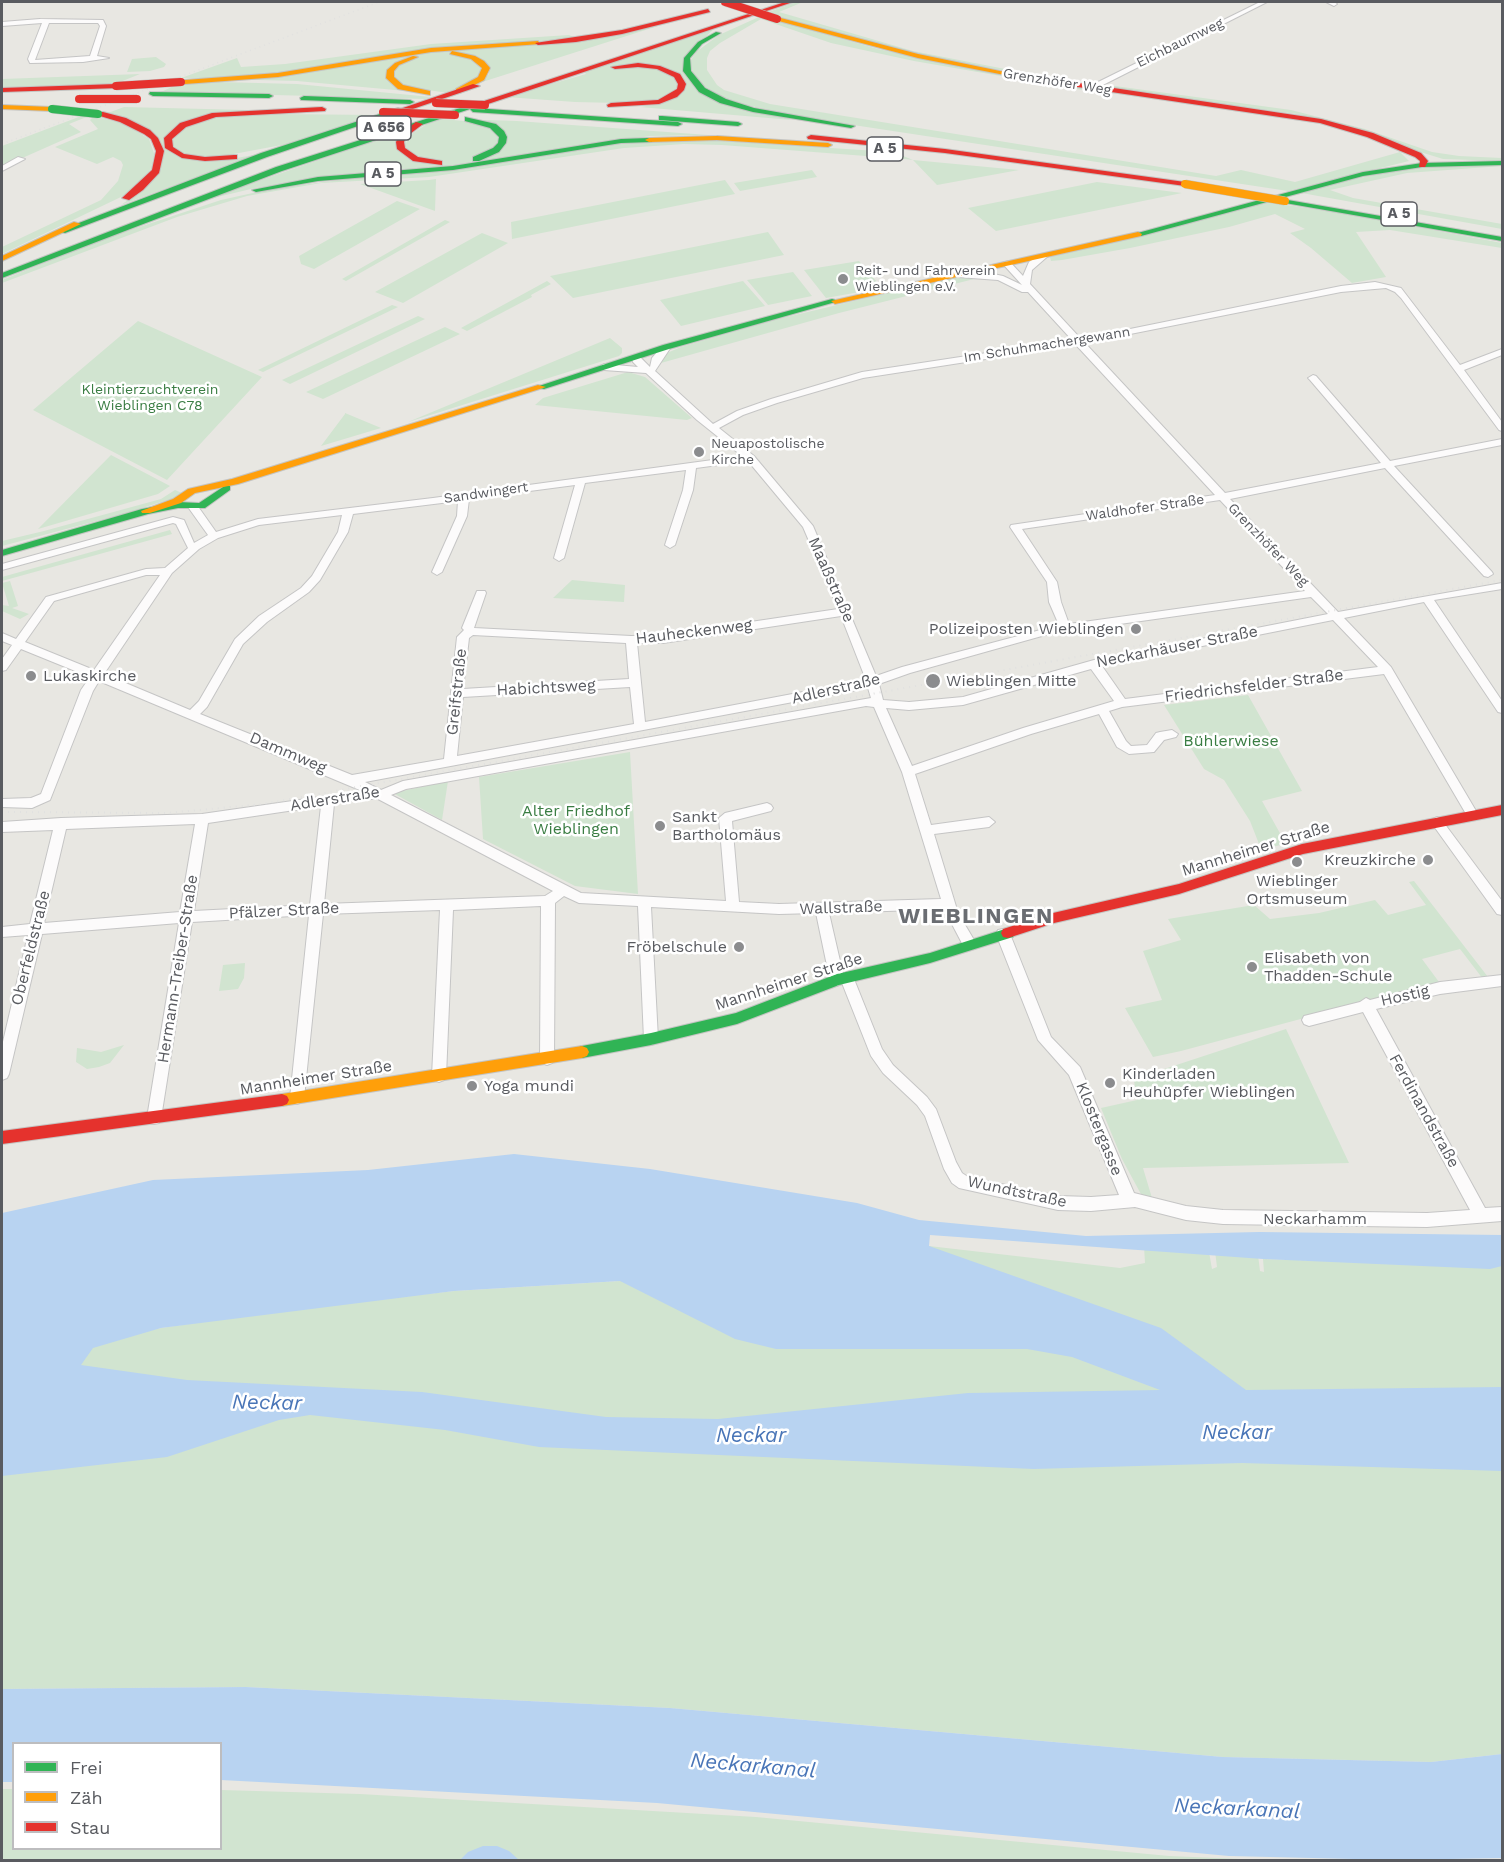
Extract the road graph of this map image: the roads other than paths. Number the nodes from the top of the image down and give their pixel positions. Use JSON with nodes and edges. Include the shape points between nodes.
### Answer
{"nodes":[{"id":1,"x":725,"y":2,"type":"edge"},
{"id":2,"x":743,"y":2,"type":"edge"},
{"id":3,"x":757,"y":2,"type":"edge"},
{"id":4,"x":772,"y":2,"type":"edge"},
{"id":5,"x":790,"y":2,"type":"edge"},
{"id":6,"x":1264,"y":2,"type":"edge"},
{"id":7,"x":19,"y":11,"type":"dead end"},
{"id":8,"x":708,"y":11,"type":"junction"},
{"id":9,"x":46,"y":22,"type":"junction"},
{"id":10,"x":15,"y":23,"type":"junction"},
{"id":11,"x":2,"y":24,"type":"edge"},
{"id":12,"x":574,"y":55,"type":"dead end"},
{"id":13,"x":106,"y":58,"type":"dead end"},
{"id":14,"x":88,"y":59,"type":"junction"},
{"id":15,"x":496,"y":80,"type":"dead end"},
{"id":16,"x":183,"y":82,"type":"junction"},
{"id":17,"x":533,"y":85,"type":"junction"},
{"id":18,"x":1093,"y":86,"type":"junction"},
{"id":19,"x":2,"y":92,"type":"edge"},
{"id":20,"x":444,"y":95,"type":"junction"},
{"id":21,"x":86,"y":96,"type":"junction"},
{"id":22,"x":147,"y":97,"type":"junction"},
{"id":23,"x":2,"y":99,"type":"edge"},
{"id":24,"x":583,"y":105,"type":"junction"},
{"id":25,"x":2,"y":106,"type":"edge"},
{"id":26,"x":58,"y":107,"type":"junction"},
{"id":27,"x":322,"y":109,"type":"junction"},
{"id":28,"x":443,"y":117,"type":"junction"},
{"id":29,"x":749,"y":125,"type":"dead end"},
{"id":30,"x":771,"y":127,"type":"dead end"},
{"id":31,"x":915,"y":136,"type":"junction"},
{"id":32,"x":309,"y":140,"type":"junction"},
{"id":33,"x":828,"y":145,"type":"junction"},
{"id":34,"x":21,"y":159,"type":"dead end"},
{"id":35,"x":1006,"y":159,"type":"junction"},
{"id":36,"x":1413,"y":161,"type":"junction"},
{"id":37,"x":1072,"y":163,"type":"junction"},
{"id":38,"x":1503,"y":163,"type":"edge"},
{"id":39,"x":2,"y":169,"type":"edge"},
{"id":40,"x":1190,"y":183,"type":"junction"},
{"id":41,"x":1290,"y":198,"type":"junction"},
{"id":42,"x":119,"y":230,"type":"junction"},
{"id":43,"x":62,"y":231,"type":"junction"},
{"id":44,"x":1503,"y":233,"type":"edge"},
{"id":45,"x":1503,"y":239,"type":"edge"},
{"id":46,"x":1044,"y":256,"type":"junction"},
{"id":47,"x":2,"y":259,"type":"edge"},
{"id":48,"x":1006,"y":263,"type":"junction"},
{"id":49,"x":2,"y":265,"type":"edge"},
{"id":50,"x":2,"y":272,"type":"edge"},
{"id":51,"x":953,"y":274,"type":"junction"},
{"id":52,"x":2,"y":276,"type":"edge"},
{"id":53,"x":1015,"y":284,"type":"junction"},
{"id":54,"x":1026,"y":284,"type":"junction"},
{"id":55,"x":1034,"y":296,"type":"junction"},
{"id":56,"x":1078,"y":342,"type":"junction"},
{"id":57,"x":666,"y":347,"type":"junction"},
{"id":58,"x":1503,"y":352,"type":"edge"},
{"id":59,"x":637,"y":357,"type":"junction"},
{"id":60,"x":604,"y":367,"type":"junction"},
{"id":61,"x":650,"y":369,"type":"junction"},
{"id":62,"x":1459,"y":369,"type":"junction"},
{"id":63,"x":1313,"y":378,"type":"dead end"},
{"id":64,"x":712,"y":428,"type":"junction"},
{"id":65,"x":1503,"y":428,"type":"edge"},
{"id":66,"x":1503,"y":442,"type":"edge"},
{"id":67,"x":750,"y":458,"type":"junction"},
{"id":68,"x":1387,"y":464,"type":"junction"},
{"id":69,"x":691,"y":467,"type":"junction"},
{"id":70,"x":581,"y":481,"type":"junction"},
{"id":71,"x":464,"y":497,"type":"junction"},
{"id":72,"x":1222,"y":497,"type":"junction"},
{"id":73,"x":198,"y":500,"type":"junction"},
{"id":74,"x":348,"y":512,"type":"junction"},
{"id":75,"x":218,"y":534,"type":"junction"},
{"id":76,"x":670,"y":545,"type":"dead end"},
{"id":77,"x":195,"y":547,"type":"junction"},
{"id":78,"x":2,"y":551,"type":"edge"},
{"id":79,"x":559,"y":558,"type":"dead end"},
{"id":80,"x":2,"y":567,"type":"edge"},
{"id":81,"x":168,"y":571,"type":"junction"},
{"id":82,"x":437,"y":572,"type":"dead end"},
{"id":83,"x":1488,"y":574,"type":"dead end"},
{"id":84,"x":1503,"y":586,"type":"edge"},
{"id":85,"x":482,"y":593,"type":"dead end"},
{"id":86,"x":1314,"y":593,"type":"junction"},
{"id":87,"x":1427,"y":598,"type":"junction"},
{"id":88,"x":845,"y":612,"type":"junction"},
{"id":89,"x":1337,"y":616,"type":"junction"},
{"id":90,"x":1065,"y":627,"type":"junction"},
{"id":91,"x":470,"y":631,"type":"junction"},
{"id":92,"x":2,"y":637,"type":"edge"},
{"id":93,"x":631,"y":640,"type":"junction"},
{"id":94,"x":19,"y":644,"type":"junction"},
{"id":95,"x":1094,"y":664,"type":"junction"},
{"id":96,"x":2,"y":667,"type":"edge"},
{"id":97,"x":1387,"y":670,"type":"junction"},
{"id":98,"x":97,"y":676,"type":"junction"},
{"id":99,"x":635,"y":683,"type":"junction"},
{"id":100,"x":873,"y":683,"type":"junction"},
{"id":101,"x":457,"y":693,"type":"junction"},
{"id":102,"x":1122,"y":703,"type":"junction"},
{"id":103,"x":881,"y":704,"type":"junction"},
{"id":104,"x":1102,"y":708,"type":"junction"},
{"id":105,"x":1503,"y":708,"type":"edge"},
{"id":106,"x":193,"y":714,"type":"junction"},
{"id":107,"x":640,"y":726,"type":"junction"},
{"id":108,"x":1172,"y":734,"type":"dead end"},
{"id":109,"x":450,"y":762,"type":"junction"},
{"id":110,"x":908,"y":772,"type":"junction"},
{"id":111,"x":353,"y":780,"type":"junction"},
{"id":112,"x":381,"y":795,"type":"junction"},
{"id":113,"x":328,"y":800,"type":"junction"},
{"id":114,"x":2,"y":803,"type":"edge"},
{"id":115,"x":767,"y":808,"type":"dead end"},
{"id":116,"x":1503,"y":810,"type":"edge"},
{"id":117,"x":1473,"y":816,"type":"junction"},
{"id":118,"x":202,"y":819,"type":"junction"},
{"id":119,"x":989,"y":822,"type":"dead end"},
{"id":120,"x":1437,"y":822,"type":"junction"},
{"id":121,"x":61,"y":823,"type":"junction"},
{"id":122,"x":2,"y":827,"type":"edge"},
{"id":123,"x":927,"y":830,"type":"junction"},
{"id":124,"x":564,"y":890,"type":"junction"},
{"id":125,"x":548,"y":901,"type":"junction"},
{"id":126,"x":644,"y":902,"type":"junction"},
{"id":127,"x":950,"y":904,"type":"junction"},
{"id":128,"x":447,"y":905,"type":"junction"},
{"id":129,"x":733,"y":907,"type":"junction"},
{"id":130,"x":317,"y":909,"type":"junction"},
{"id":131,"x":822,"y":909,"type":"junction"},
{"id":132,"x":1503,"y":910,"type":"edge"},
{"id":133,"x":187,"y":917,"type":"junction"},
{"id":134,"x":36,"y":928,"type":"junction"},
{"id":135,"x":2,"y":932,"type":"edge"},
{"id":136,"x":1003,"y":933,"type":"junction"},
{"id":137,"x":970,"y":945,"type":"junction"},
{"id":138,"x":842,"y":979,"type":"junction"},
{"id":139,"x":1503,"y":980,"type":"edge"},
{"id":140,"x":1366,"y":1004,"type":"junction"},
{"id":141,"x":1309,"y":1020,"type":"dead end"},
{"id":142,"x":651,"y":1039,"type":"junction"},
{"id":143,"x":547,"y":1059,"type":"junction"},
{"id":144,"x":2,"y":1074,"type":"edge"},
{"id":145,"x":439,"y":1076,"type":"junction"},
{"id":146,"x":297,"y":1098,"type":"junction"},
{"id":147,"x":154,"y":1118,"type":"junction"},
{"id":148,"x":2,"y":1138,"type":"edge"},
{"id":149,"x":1129,"y":1200,"type":"junction"},
{"id":150,"x":1503,"y":1214,"type":"edge"},
{"id":151,"x":1482,"y":1217,"type":"junction"}],
"edges":[{"from":1,"to":18,"type":"main road","name":"Grenzhöfer Weg","bridge":true,"via":[[918,56]]},
{"from":2,"to":8,"type":"main road","number":"A 5"},
{"from":3,"to":49,"type":"main road","number":"A 656","via":[[281,156],[144,205]]},
{"from":4,"to":50,"type":"main road","number":"A 656","via":[[272,165]]},
{"from":5,"to":17,"type":"main road"},
{"from":5,"to":31,"type":"main road","via":[[700,43],[687,58],[687,72],[702,90],[736,106]]},
{"from":6,"to":18,"type":"street","name":"Eichbaumweg"},
{"from":7,"to":10,"type":"street"},
{"from":8,"to":12,"type":"main road"},
{"from":8,"to":16,"type":"main road","number":"A 5","via":[[576,40],[431,50],[278,75]]},
{"from":9,"to":10,"type":"street"},
{"from":9,"to":14,"type":"street","via":[[101,21],[93,56]]},
{"from":9,"to":14,"type":"street","via":[[32,62]]},
{"from":10,"to":11,"type":"street"},
{"from":13,"to":14,"type":"street"},
{"from":15,"to":20,"type":"main road"},
{"from":16,"to":19,"type":"main road","number":"A 5","bridge":true},
{"from":16,"to":20,"type":"main road","number":"A 5","via":[[285,83]]},
{"from":17,"to":24,"type":"main road","via":[[593,70],[631,66],[664,69],[682,81],[678,93],[659,102]]},
{"from":17,"to":28,"type":"main road"},
{"from":18,"to":36,"type":"main road","name":"Grenzhöfer Weg","via":[[1293,116],[1347,128],[1392,144]]},
{"from":19,"to":21,"type":"main road","number":"A 5"},
{"from":20,"to":20,"type":"main road","via":[[401,87],[390,78],[391,70],[403,61],[435,53],[460,54],[482,62],[486,68],[482,78]]},
{"from":20,"to":24,"type":"main road"},
{"from":20,"to":32,"type":"main road"},
{"from":21,"to":22,"type":"main road","number":"A 5"},
{"from":21,"to":23,"type":"main road","number":"A 5"},
{"from":22,"to":29,"type":"main road","number":"A 5","bridge":true,"via":[[485,105]]},
{"from":22,"to":35,"type":"main road","number":"A 5","via":[[600,118]]},
{"from":24,"to":31,"type":"main road"},
{"from":25,"to":26,"type":"main road"},
{"from":26,"to":27,"type":"main road"},
{"from":26,"to":43,"type":"main road","bridge":true,"via":[[123,120],[147,132],[160,151],[160,161],[149,179],[133,193]]},
{"from":27,"to":28,"type":"main road","bridge":true},
{"from":27,"to":32,"type":"main road","via":[[215,115],[178,128],[167,142],[169,148],[182,156],[214,159]]},
{"from":28,"to":28,"type":"main road","number":"A 656","via":[[493,126],[502,134],[502,144],[486,156],[459,163],[428,162],[401,149],[401,139],[410,129]]},
{"from":28,"to":33,"type":"main road","number":"A 5","via":[[668,129]]},
{"from":28,"to":42,"type":"main road","via":[[279,169]]},
{"from":30,"to":37,"type":"main road","number":"A 5"},
{"from":31,"to":37,"type":"main road"},
{"from":32,"to":43,"type":"main road"},
{"from":33,"to":35,"type":"main road","number":"A 5"},
{"from":33,"to":42,"type":"main road","number":"A 5","via":[[717,138],[621,141],[453,168],[284,184],[202,203]]},
{"from":34,"to":39,"type":"street"},
{"from":35,"to":40,"type":"main road","number":"A 5"},
{"from":36,"to":38,"type":"main road"},
{"from":36,"to":46,"type":"main road"},
{"from":37,"to":40,"type":"main road","number":"A 5"},
{"from":40,"to":41,"type":"main road","number":"A 5"},
{"from":41,"to":44,"type":"main road","number":"A 5"},
{"from":41,"to":45,"type":"main road","number":"A 5"},
{"from":42,"to":52,"type":"main road"},
{"from":43,"to":47,"type":"main road"},
{"from":46,"to":48,"type":"main road"},
{"from":46,"to":54,"type":"street","via":[[1028,270]]},
{"from":48,"to":51,"type":"main road"},
{"from":48,"to":53,"type":"street","via":[[1006,273]]},
{"from":48,"to":54,"type":"street","name":"Grenzhöfer Weg"},
{"from":51,"to":53,"type":"street","name":"Grenzhöfer Weg","via":[[984,274]]},
{"from":51,"to":57,"type":"main road"},
{"from":53,"to":55,"type":"street","name":"Grenzhöfer Weg"},
{"from":54,"to":55,"type":"street","name":"Grenzhöfer Weg"},
{"from":55,"to":56,"type":"street","name":"Grenzhöfer Weg"},
{"from":56,"to":62,"type":"street","name":"Im Schuhmachergewann","via":[[1341,289],[1387,286],[1404,296]]},
{"from":56,"to":64,"type":"street","name":"Im Schuhmachergewann","via":[[862,375],[740,413]]},
{"from":56,"to":72,"type":"street","name":"Grenzhöfer Weg"},
{"from":57,"to":59,"type":"main road"},
{"from":57,"to":61,"type":"street"},
{"from":58,"to":62,"type":"street"},
{"from":59,"to":60,"type":"main road"},
{"from":59,"to":61,"type":"street","name":"Maaßstraße"},
{"from":60,"to":61,"type":"street"},
{"from":60,"to":73,"type":"main road","via":[[234,482]]},
{"from":61,"to":64,"type":"street","name":"Maaßstraße"},
{"from":62,"to":65,"type":"street"},
{"from":63,"to":68,"type":"street"},
{"from":64,"to":67,"type":"street","name":"Maaßstraße"},
{"from":66,"to":68,"type":"street","name":"Waldhofer Straße"},
{"from":67,"to":69,"type":"street","name":"Sandwingert"},
{"from":67,"to":88,"type":"street","name":"Maaßstraße","via":[[808,526]]},
{"from":68,"to":72,"type":"street","name":"Waldhofer Straße"},
{"from":68,"to":83,"type":"street"},
{"from":69,"to":70,"type":"street","name":"Sandwingert"},
{"from":69,"to":76,"type":"street","via":[[688,490]]},
{"from":70,"to":71,"type":"street","name":"Sandwingert"},
{"from":70,"to":79,"type":"street"},
{"from":71,"to":74,"type":"street","name":"Sandwingert"},
{"from":71,"to":82,"type":"street","via":[[462,516]]},
{"from":72,"to":86,"type":"street","name":"Grenzhöfer Weg"},
{"from":72,"to":90,"type":"street","name":"Waldhofer Straße","via":[[1015,527],[1052,582],[1054,602]]},
{"from":73,"to":75,"type":"street"},
{"from":73,"to":78,"type":"main road"},
{"from":74,"to":75,"type":"street","name":"Sandwingert","via":[[258,522]]},
{"from":74,"to":106,"type":"street","via":[[343,532],[316,578],[238,642],[203,704]]},
{"from":75,"to":77,"type":"street","name":"Sandwingert"},
{"from":77,"to":80,"type":"street","via":[[190,545],[180,522],[173,520]]},
{"from":77,"to":81,"type":"street","name":"Sandwingert"},
{"from":81,"to":94,"type":"street","via":[[146,572],[50,599]]},
{"from":81,"to":98,"type":"street","name":"Sandwingert"},
{"from":84,"to":87,"type":"street","name":"Neckarhäuser Straße"},
{"from":85,"to":91,"type":"street","name":"Greifstraße"},
{"from":86,"to":89,"type":"street","name":"Grenzhöfer Weg"},
{"from":86,"to":90,"type":"street","name":"Adlerstraße"},
{"from":87,"to":89,"type":"street","name":"Neckarhäuser Straße"},
{"from":87,"to":105,"type":"street"},
{"from":88,"to":93,"type":"street","name":"Hauheckenweg","via":[[663,639]]},
{"from":88,"to":100,"type":"street","name":"Maaßstraße"},
{"from":89,"to":95,"type":"street","name":"Neckarhäuser Straße"},
{"from":89,"to":97,"type":"street","name":"Grenzhöfer Weg"},
{"from":90,"to":100,"type":"street","name":"Adlerstraße","via":[[906,670]]},
{"from":91,"to":93,"type":"street","name":"Hauheckenweg"},
{"from":91,"to":101,"type":"street","name":"Greifstraße","via":[[463,637]]},
{"from":92,"to":94,"type":"street","name":"Dammweg"},
{"from":93,"to":99,"type":"street"},
{"from":94,"to":96,"type":"street"},
{"from":94,"to":98,"type":"street","name":"Dammweg"},
{"from":95,"to":102,"type":"street"},
{"from":95,"to":103,"type":"street","name":"Neckarhäuser Straße","via":[[960,701],[917,706]]},
{"from":97,"to":102,"type":"street","name":"Friedrichsfelder Straße"},
{"from":97,"to":117,"type":"street","name":"Grenzhöfer Weg"},
{"from":98,"to":106,"type":"street","name":"Dammweg"},
{"from":98,"to":114,"type":"street","name":"Sandwingert","via":[[87,690],[46,797],[32,803]]},
{"from":99,"to":101,"type":"street","name":"Habichtsweg"},
{"from":99,"to":107,"type":"street"},
{"from":100,"to":103,"type":"street","name":"Maaßstraße"},
{"from":100,"to":107,"type":"street","name":"Adlerstraße"},
{"from":101,"to":109,"type":"street","name":"Greifstraße"},
{"from":102,"to":104,"type":"street","name":"Friedrichsfelder Straße"},
{"from":103,"to":110,"type":"street","name":"Maaßstraße"},
{"from":103,"to":112,"type":"street","name":"Adlerstraße","via":[[866,702],[811,711],[403,785]]},
{"from":104,"to":108,"type":"street","via":[[1121,744],[1129,750],[1150,748],[1160,736]]},
{"from":104,"to":110,"type":"street","name":"Friedrichsfelder Straße"},
{"from":106,"to":111,"type":"street","name":"Dammweg"},
{"from":107,"to":109,"type":"street","name":"Adlerstraße"},
{"from":109,"to":111,"type":"street","name":"Adlerstraße"},
{"from":110,"to":123,"type":"street","name":"Maaßstraße"},
{"from":111,"to":112,"type":"street","name":"Dammweg"},
{"from":112,"to":113,"type":"street","name":"Adlerstraße"},
{"from":112,"to":124,"type":"street","name":"Dammweg"},
{"from":113,"to":118,"type":"street","name":"Adlerstraße"},
{"from":113,"to":130,"type":"street"},
{"from":115,"to":129,"type":"street","via":[[725,818]]},
{"from":116,"to":117,"type":"main road","name":"Mannheimer Straße"},
{"from":117,"to":120,"type":"main road","name":"Mannheimer Straße"},
{"from":118,"to":121,"type":"street","name":"Adlerstraße"},
{"from":118,"to":133,"type":"street","name":"Hermann-Treiber-Straße"},
{"from":119,"to":123,"type":"street"},
{"from":120,"to":132,"type":"street"},
{"from":120,"to":136,"type":"main road","name":"Mannheimer Straße","via":[[1302,849],[1179,889]]},
{"from":121,"to":122,"type":"street","name":"Adlerstraße"},
{"from":121,"to":134,"type":"street","name":"Oberfeldstraße"},
{"from":123,"to":127,"type":"street","name":"Maaßstraße"},
{"from":124,"to":125,"type":"street"},
{"from":124,"to":126,"type":"street","name":"Wallstraße","via":[[584,899]]},
{"from":125,"to":128,"type":"street","name":"Pfälzer Straße"},
{"from":125,"to":143,"type":"street"},
{"from":126,"to":129,"type":"street","name":"Wallstraße"},
{"from":126,"to":142,"type":"street"},
{"from":127,"to":131,"type":"street","name":"Wallstraße"},
{"from":127,"to":137,"type":"street","name":"Maaßstraße","via":[[952,915]]},
{"from":128,"to":130,"type":"street","name":"Pfälzer Straße"},
{"from":128,"to":145,"type":"street"},
{"from":129,"to":131,"type":"street","name":"Wallstraße"},
{"from":130,"to":133,"type":"street","name":"Pfälzer Straße"},
{"from":130,"to":146,"type":"street"},
{"from":131,"to":138,"type":"street","name":"Wundtstraße"},
{"from":133,"to":134,"type":"street","name":"Pfälzer Straße"},
{"from":133,"to":147,"type":"street","name":"Hermann-Treiber-Straße"},
{"from":134,"to":135,"type":"street","name":"Pfälzer Straße"},
{"from":134,"to":144,"type":"street","name":"Oberfeldstraße"},
{"from":136,"to":137,"type":"main road","name":"Mannheimer Straße"},
{"from":136,"to":149,"type":"street","name":"Klostergasse","via":[[1044,1040],[1075,1071]]},
{"from":137,"to":138,"type":"main road","name":"Mannheimer Straße"},
{"from":138,"to":142,"type":"main road","name":"Mannheimer Straße","via":[[738,1018]]},
{"from":138,"to":149,"type":"street","name":"Wundtstraße","via":[[876,1052],[931,1113],[957,1178],[964,1183],[1058,1203]]},
{"from":139,"to":140,"type":"street","name":"Hostig"},
{"from":140,"to":141,"type":"street","name":"Hostig"},
{"from":140,"to":151,"type":"street","name":"Ferdinandstraße"},
{"from":142,"to":143,"type":"main road","name":"Mannheimer Straße"},
{"from":143,"to":145,"type":"main road","name":"Mannheimer Straße"},
{"from":145,"to":146,"type":"main road","name":"Mannheimer Straße"},
{"from":146,"to":147,"type":"main road","name":"Mannheimer Straße"},
{"from":147,"to":148,"type":"main road","name":"Mannheimer Straße"},
{"from":149,"to":151,"type":"street","name":"Neckarhamm","via":[[1223,1218]]},
{"from":150,"to":151,"type":"street","name":"Neckarhamm"}]}
